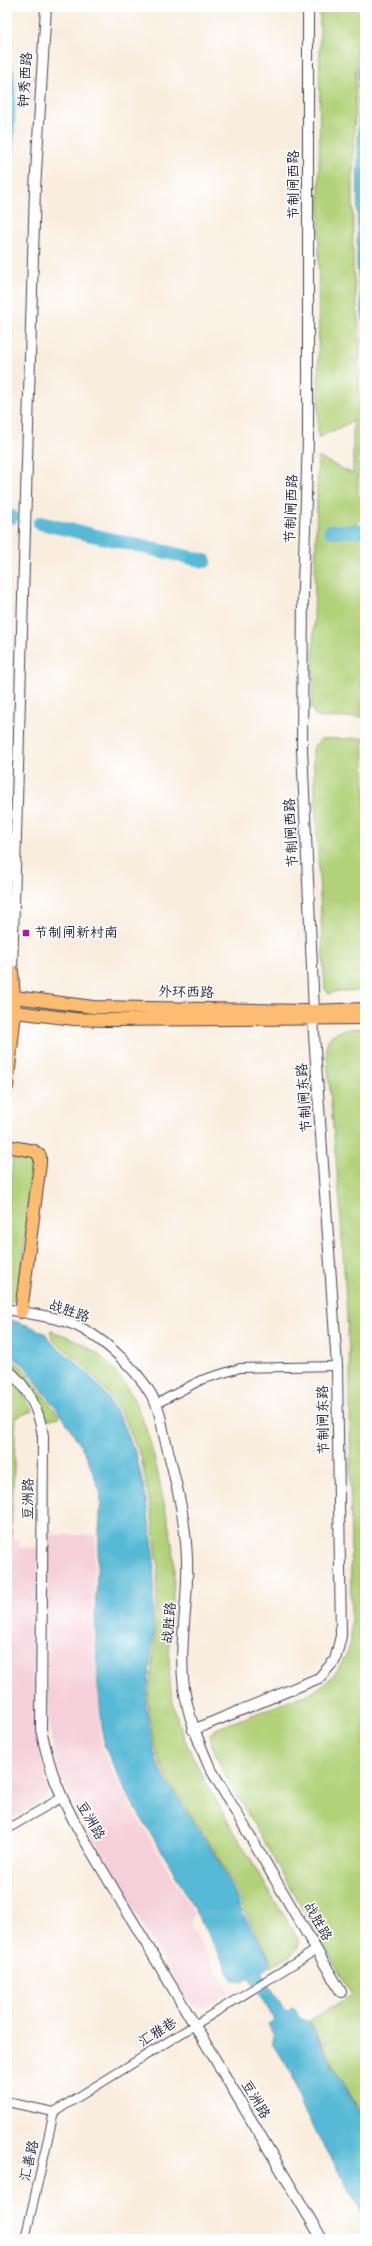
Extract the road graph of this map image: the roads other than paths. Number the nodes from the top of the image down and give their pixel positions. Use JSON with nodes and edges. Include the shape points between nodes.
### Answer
{"nodes":[{"id":1,"x":46,"y":7,"type":"edge"},
{"id":2,"x":308,"y":7,"type":"edge"},
{"id":3,"x":12,"y":971,"type":"junction"},
{"id":4,"x":7,"y":986,"type":"edge"},
{"id":5,"x":11,"y":997,"type":"edge"},
{"id":6,"x":365,"y":1009,"type":"edge"},
{"id":7,"x":11,"y":1012,"type":"edge"},
{"id":8,"x":314,"y":1015,"type":"junction"},
{"id":9,"x":365,"y":1018,"type":"edge"},
{"id":10,"x":7,"y":1087,"type":"edge"},
{"id":11,"x":7,"y":1146,"type":"edge"},
{"id":12,"x":7,"y":1308,"type":"edge"},
{"id":13,"x":21,"y":1312,"type":"junction"},
{"id":14,"x":337,"y":1366,"type":"junction"},
{"id":15,"x":7,"y":1369,"type":"edge"},
{"id":16,"x":156,"y":1404,"type":"junction"},
{"id":17,"x":193,"y":1730,"type":"junction"},
{"id":18,"x":61,"y":1798,"type":"junction"},
{"id":19,"x":7,"y":1829,"type":"edge"},
{"id":20,"x":316,"y":1950,"type":"junction"},
{"id":21,"x":342,"y":1992,"type":"dead end"},
{"id":22,"x":194,"y":2026,"type":"junction"},
{"id":23,"x":7,"y":2102,"type":"edge"},
{"id":24,"x":54,"y":2112,"type":"junction"},
{"id":25,"x":25,"y":2239,"type":"edge"},
{"id":26,"x":322,"y":2239,"type":"edge"}],
"edges":[{"from":1,"to":3,"type":"street","name":"钟秀西路","via":[[34,197]]},
{"from":2,"to":8,"type":"street","name":"节制闸西路","via":[[308,439],[302,749]]},
{"from":3,"to":4,"type":"main road"},
{"from":3,"to":5,"type":"main road","name":"钟秀西路"},
{"from":5,"to":7,"type":"main road","name":"钟秀西路"},
{"from":5,"to":8,"type":"main road","name":"外环西路","via":[[93,1007]]},
{"from":6,"to":8,"type":"main road","name":"外环西路"},
{"from":7,"to":8,"type":"main road","name":"外环西路","via":[[106,1020]]},
{"from":7,"to":10,"type":"main road","name":"钟秀西路"},
{"from":8,"to":9,"type":"main road","name":"外环西路"},
{"from":8,"to":14,"type":"street","name":"节制闸东路"},
{"from":11,"to":13,"type":"main road","via":[[34,1151],[40,1156]]},
{"from":12,"to":13,"type":"street","name":"战胜路"},
{"from":13,"to":16,"type":"street","name":"战胜路","via":[[82,1328],[103,1342],[124,1360]]},
{"from":14,"to":16,"type":"street","via":[[240,1368],[201,1380]]},
{"from":14,"to":17,"type":"street","name":"节制闸东路","via":[[341,1636],[335,1660],[319,1678]]},
{"from":15,"to":18,"type":"street","name":"豆洲路","via":[[17,1377],[36,1405],[43,1436],[41,1729],[49,1767]]},
{"from":16,"to":17,"type":"street","name":"战胜路","via":[[172,1463],[187,1549],[181,1650],[184,1689]]},
{"from":17,"to":20,"type":"street","name":"战胜路","via":[[209,1766]]},
{"from":18,"to":19,"type":"street"},
{"from":18,"to":22,"type":"street","name":"豆洲路"},
{"from":20,"to":21,"type":"street","name":"战胜路"},
{"from":20,"to":22,"type":"street","name":"汇雅巷"},
{"from":22,"to":24,"type":"street","name":"汇雅巷"},
{"from":22,"to":26,"type":"street","name":"豆洲路"},
{"from":23,"to":24,"type":"street"},
{"from":24,"to":25,"type":"street","name":"汇善路"}]}
